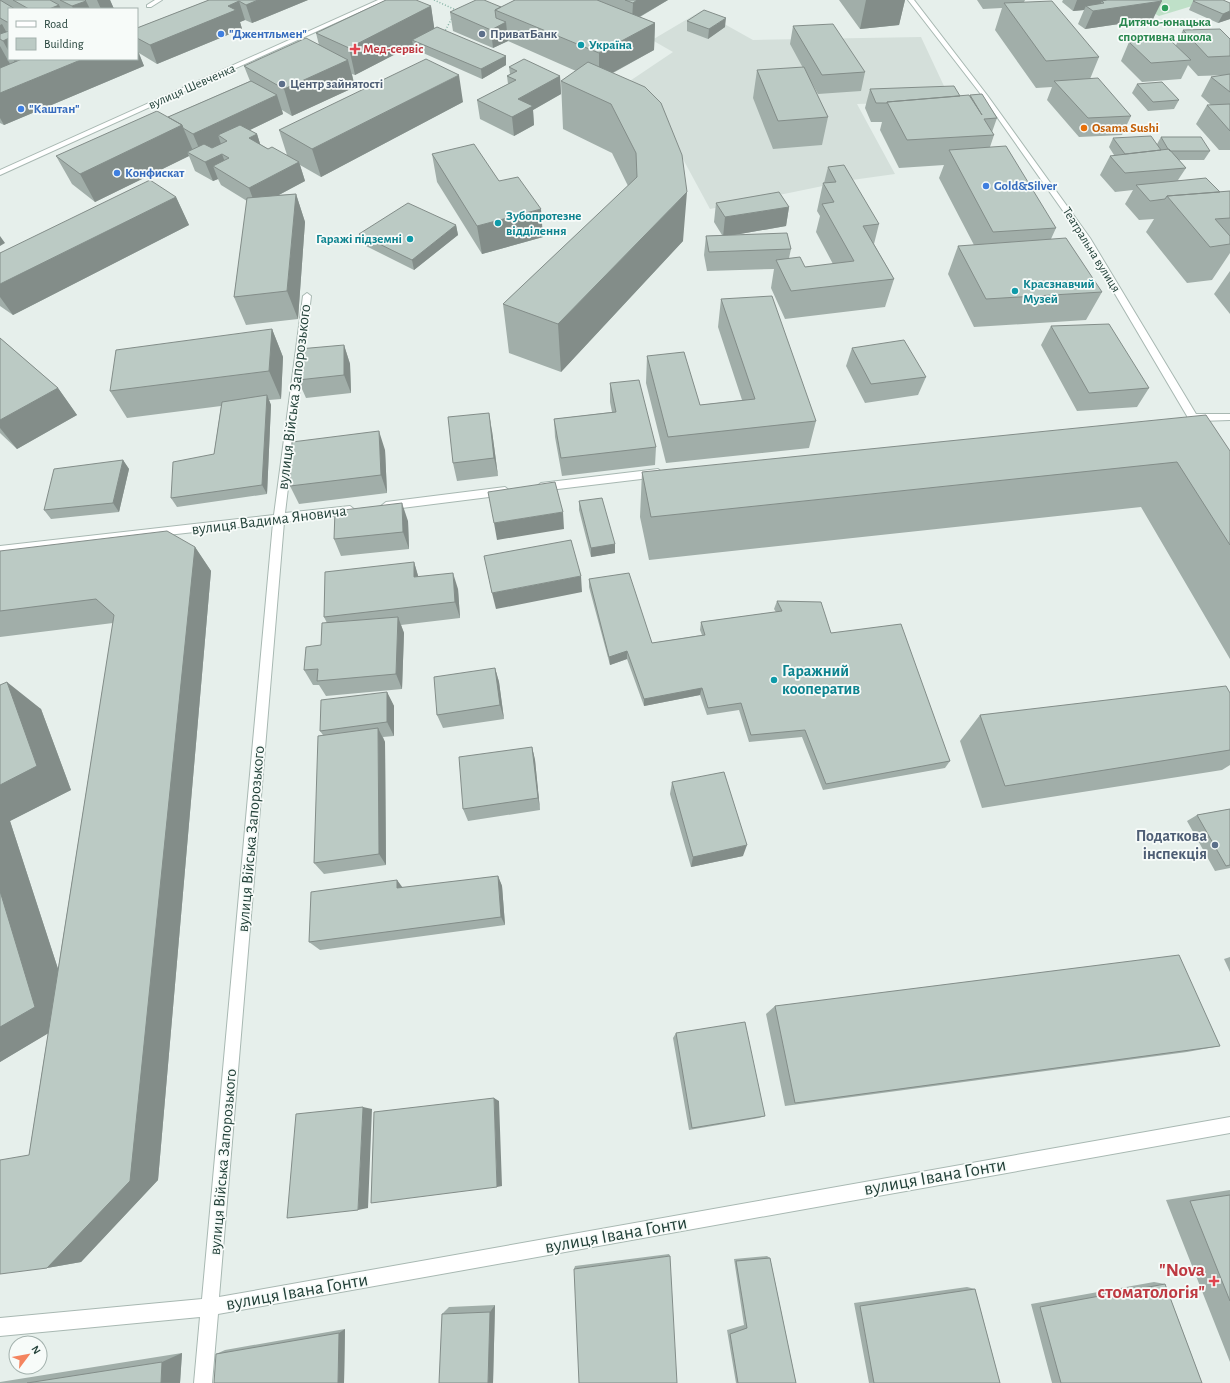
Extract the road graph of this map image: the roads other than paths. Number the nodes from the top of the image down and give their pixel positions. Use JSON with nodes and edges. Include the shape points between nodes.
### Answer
{"nodes":[{"id":1,"x":159,"y":0,"type":"edge"},
{"id":2,"x":383,"y":0,"type":"edge"},
{"id":3,"x":911,"y":0,"type":"edge"},
{"id":4,"x":149,"y":6,"type":"dead end"},
{"id":5,"x":0,"y":173,"type":"edge"},
{"id":6,"x":306,"y":296,"type":"dead end"},
{"id":7,"x":1230,"y":417,"type":"edge"},
{"id":8,"x":1193,"y":418,"type":"junction"},
{"id":9,"x":1180,"y":419,"type":"edge"},
{"id":10,"x":1202,"y":431,"type":"edge"},
{"id":11,"x":667,"y":472,"type":"edge"},
{"id":12,"x":532,"y":488,"type":"edge"},
{"id":13,"x":516,"y":490,"type":"edge"},
{"id":14,"x":374,"y":507,"type":"edge"},
{"id":15,"x":358,"y":509,"type":"edge"},
{"id":16,"x":279,"y":519,"type":"junction"},
{"id":17,"x":0,"y":550,"type":"edge"},
{"id":18,"x":1230,"y":1125,"type":"edge"},
{"id":19,"x":210,"y":1307,"type":"junction"},
{"id":20,"x":0,"y":1327,"type":"edge"},
{"id":21,"x":203,"y":1383,"type":"edge"}],
"edges":[{"from":1,"to":4,"type":"street"},
{"from":2,"to":5,"type":"street","name":"вулиця Шевченка"},
{"from":3,"to":8,"type":"street","name":"Театральна вулиця","via":[[985,96],[1086,238]]},
{"from":6,"to":16,"type":"street","name":"вулиця Війська Запорозького"},
{"from":7,"to":8,"type":"street"},
{"from":8,"to":9,"type":"street"},
{"from":8,"to":10,"type":"street","name":"Театральна вулиця"},
{"from":11,"to":12,"type":"street"},
{"from":13,"to":14,"type":"street"},
{"from":15,"to":16,"type":"street","name":"вулиця Вадима Яновича"},
{"from":16,"to":17,"type":"street","name":"вулиця Вадима Яновича"},
{"from":16,"to":19,"type":"street","name":"вулиця Війська Запорозького"},
{"from":18,"to":19,"type":"street","name":"вулиця Івана Гонти"},
{"from":19,"to":20,"type":"street","name":"вулиця Івана Гонти"},
{"from":19,"to":21,"type":"street","name":"вулиця Війська Запорозького"}]}
